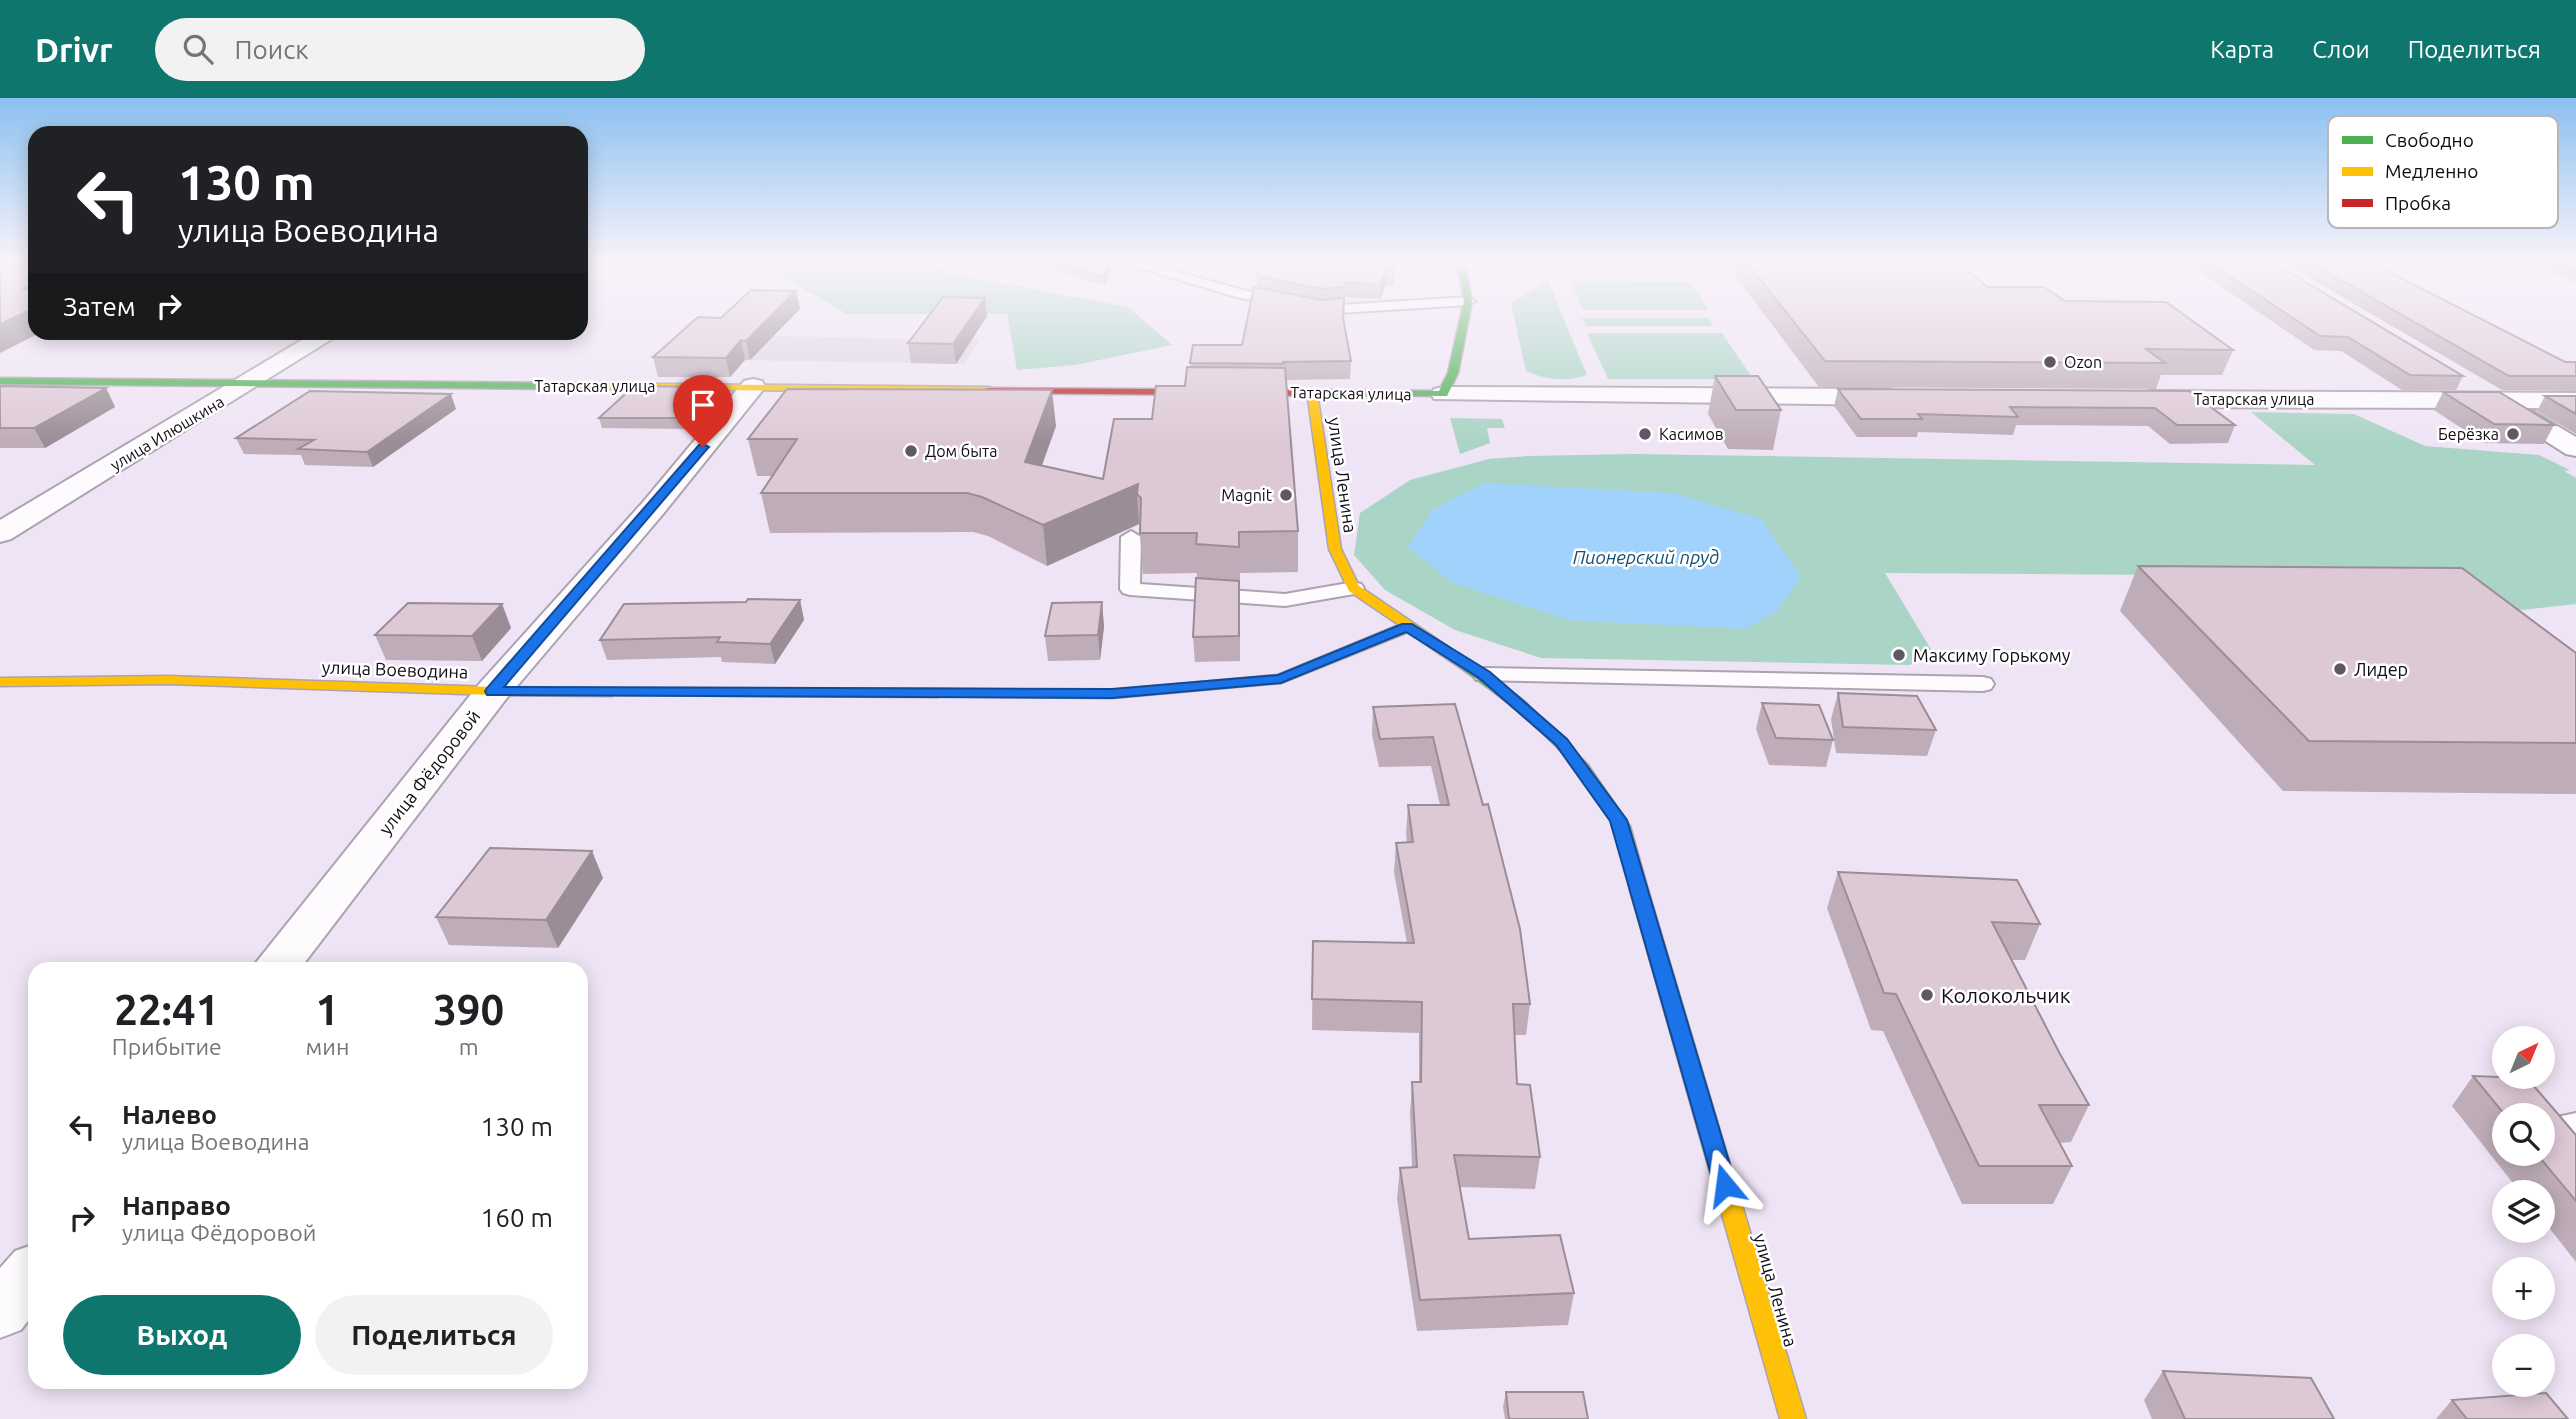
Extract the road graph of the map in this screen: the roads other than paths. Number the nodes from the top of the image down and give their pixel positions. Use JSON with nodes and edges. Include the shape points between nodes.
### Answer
{"nodes":[{"id":1,"x":1464,"y":321,"type":"edge"},
{"id":2,"x":319,"y":340,"type":"edge"},
{"id":3,"x":2460,"y":380,"type":"edge"},
{"id":4,"x":0,"y":381,"type":"edge"},
{"id":5,"x":249,"y":385,"type":"junction"},
{"id":6,"x":753,"y":386,"type":"junction"},
{"id":7,"x":1312,"y":392,"type":"junction"},
{"id":8,"x":1443,"y":394,"type":"junction"},
{"id":9,"x":1911,"y":397,"type":"edge"},
{"id":10,"x":2120,"y":398,"type":"edge"},
{"id":11,"x":2496,"y":401,"type":"junction"},
{"id":12,"x":2576,"y":401,"type":"edge"},
{"id":13,"x":2576,"y":448,"type":"edge"},
{"id":14,"x":0,"y":533,"type":"edge"},
{"id":15,"x":1131,"y":537,"type":"dead end"},
{"id":16,"x":1354,"y":588,"type":"junction"},
{"id":17,"x":1407,"y":626,"type":"junction"},
{"id":18,"x":1484,"y":675,"type":"junction"},
{"id":19,"x":0,"y":682,"type":"edge"},
{"id":20,"x":1983,"y":684,"type":"dead end"},
{"id":21,"x":492,"y":691,"type":"junction"},
{"id":22,"x":278,"y":962,"type":"edge"},
{"id":23,"x":2576,"y":1126,"type":"edge"},
{"id":24,"x":2576,"y":1166,"type":"edge"},
{"id":25,"x":28,"y":1277,"type":"edge"},
{"id":26,"x":0,"y":1311,"type":"edge"},
{"id":27,"x":1793,"y":1419,"type":"edge"}],
"edges":[{"from":1,"to":8,"type":"street","via":[[1453,373]]},
{"from":2,"to":5,"type":"street","name":"улица Илюшкина"},
{"from":3,"to":11,"type":"street"},
{"from":4,"to":5,"type":"street","name":"Татарская улица"},
{"from":5,"to":6,"type":"street","name":"Татарская улица"},
{"from":5,"to":14,"type":"street","name":"улица Илюшкина"},
{"from":6,"to":7,"type":"street","name":"Татарская улица"},
{"from":6,"to":21,"type":"street","name":"улица Фёдоровой"},
{"from":7,"to":8,"type":"street","name":"Татарская улица"},
{"from":7,"to":16,"type":"street","name":"улица Ленина","via":[[1335,549]]},
{"from":8,"to":9,"type":"street","name":"Татарская улица"},
{"from":10,"to":11,"type":"street","name":"Татарская улица"},
{"from":11,"to":12,"type":"street","name":"Татарская улица"},
{"from":11,"to":13,"type":"street"},
{"from":15,"to":16,"type":"lane","via":[[1130,589],[1285,600]]},
{"from":16,"to":17,"type":"street","name":"улица Ленина"},
{"from":17,"to":18,"type":"street","name":"улица Ленина"},
{"from":17,"to":21,"type":"street","name":"улица Воеводина","via":[[1281,679],[1112,694]]},
{"from":18,"to":20,"type":"lane"},
{"from":18,"to":27,"type":"street","name":"улица Ленина","via":[[1562,742],[1619,820]]},
{"from":19,"to":21,"type":"street","name":"улица Воеводина","via":[[169,680]]},
{"from":21,"to":22,"type":"street","name":"улица Фёдоровой"},
{"from":23,"to":24,"type":"lane","via":[[2549,1131]]},
{"from":25,"to":26,"type":"street"}]}
